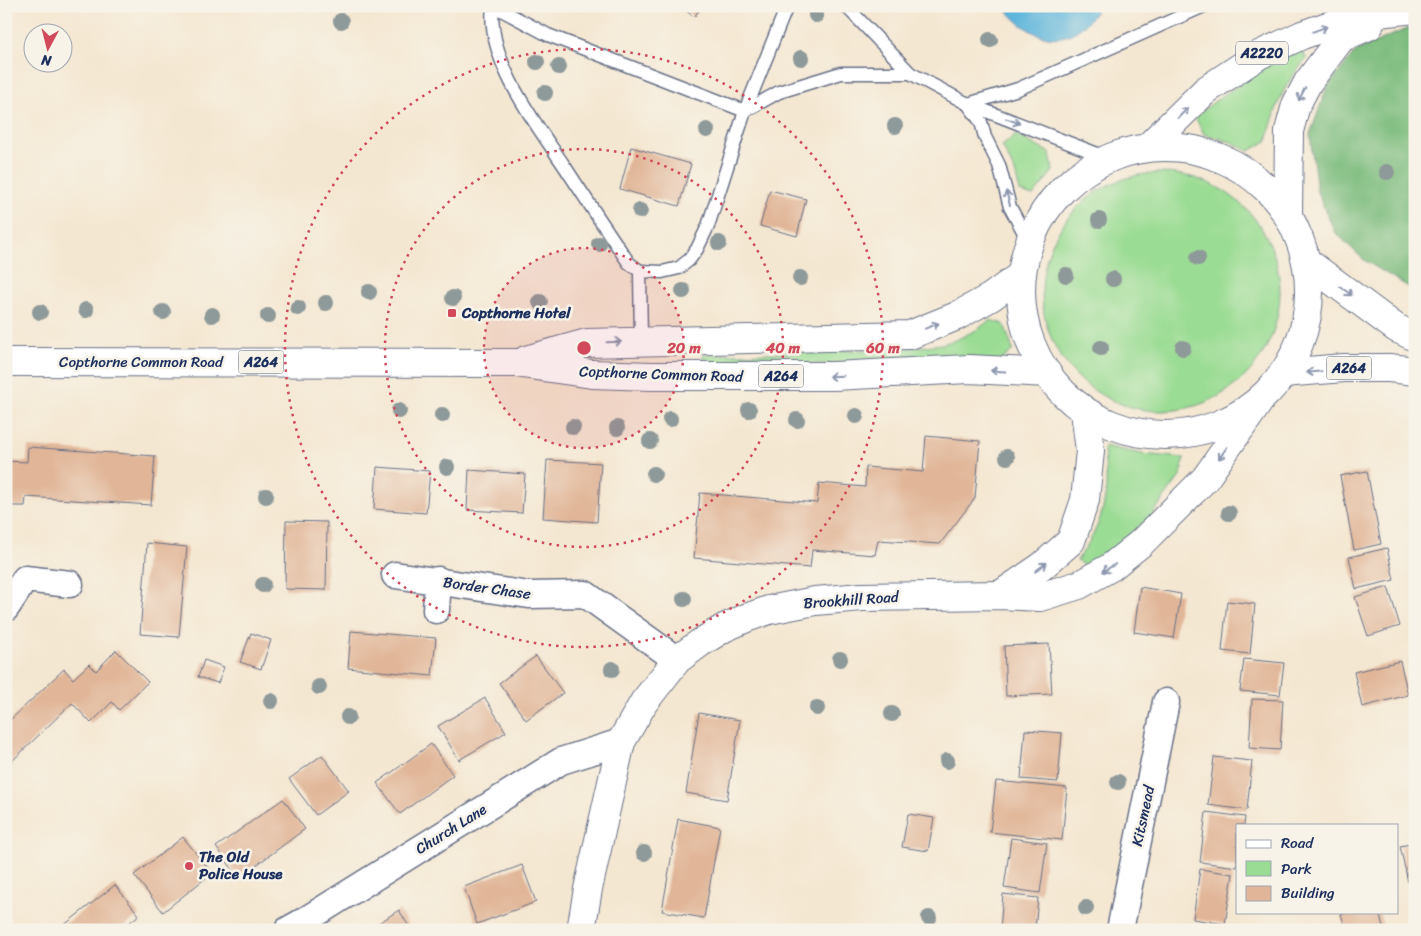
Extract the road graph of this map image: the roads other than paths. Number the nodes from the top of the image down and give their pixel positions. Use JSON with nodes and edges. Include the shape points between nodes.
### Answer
{"nodes":[{"id":1,"x":493,"y":6,"type":"edge"},
{"id":2,"x":788,"y":6,"type":"edge"},
{"id":3,"x":846,"y":6,"type":"edge"},
{"id":4,"x":1204,"y":6,"type":"edge"},
{"id":5,"x":1409,"y":10,"type":"edge"},
{"id":6,"x":910,"y":73,"type":"junction"},
{"id":7,"x":968,"y":104,"type":"junction"},
{"id":8,"x":745,"y":111,"type":"junction"},
{"id":9,"x":1148,"y":147,"type":"junction"},
{"id":10,"x":1108,"y":158,"type":"junction"},
{"id":11,"x":1288,"y":215,"type":"junction"},
{"id":12,"x":1029,"y":242,"type":"junction"},
{"id":13,"x":1307,"y":262,"type":"junction"},
{"id":14,"x":640,"y":271,"type":"junction"},
{"id":15,"x":1021,"y":275,"type":"junction"},
{"id":16,"x":1415,"y":337,"type":"edge"},
{"id":17,"x":641,"y":342,"type":"junction"},
{"id":18,"x":6,"y":362,"type":"edge"},
{"id":19,"x":515,"y":363,"type":"junction"},
{"id":20,"x":1415,"y":371,"type":"edge"},
{"id":21,"x":1047,"y":374,"type":"junction"},
{"id":22,"x":1283,"y":374,"type":"junction"},
{"id":23,"x":1261,"y":399,"type":"junction"},
{"id":24,"x":1085,"y":410,"type":"junction"},
{"id":25,"x":395,"y":575,"type":"dead end"},
{"id":26,"x":438,"y":580,"type":"junction"},
{"id":27,"x":70,"y":584,"type":"dead end"},
{"id":28,"x":1000,"y":595,"type":"junction"},
{"id":29,"x":6,"y":608,"type":"edge"},
{"id":30,"x":436,"y":610,"type":"dead end"},
{"id":31,"x":677,"y":660,"type":"junction"},
{"id":32,"x":1166,"y":702,"type":"dead end"},
{"id":33,"x":621,"y":742,"type":"junction"},
{"id":34,"x":288,"y":930,"type":"edge"},
{"id":35,"x":581,"y":930,"type":"edge"},
{"id":36,"x":1120,"y":930,"type":"edge"}],
"edges":[{"from":1,"to":8,"type":"lane","via":[[548,35]]},
{"from":1,"to":14,"type":"lane","via":[[491,20],[500,56],[524,106],[628,263]]},
{"from":2,"to":8,"type":"lane"},
{"from":3,"to":6,"type":"lane"},
{"from":4,"to":7,"type":"lane","via":[[1018,89]]},
{"from":9,"to":5,"type":"main road","number":"A2220","one_way":true,"via":[[1206,90],[1259,55],[1302,35],[1359,15]]},
{"from":5,"to":11,"type":"main road","number":"A2220","one_way":true,"via":[[1342,38],[1308,82],[1296,105],[1289,131]]},
{"from":6,"to":7,"type":"lane"},
{"from":6,"to":8,"type":"lane","via":[[841,73],[779,92]]},
{"from":7,"to":10,"type":"lane","one_way":true},
{"from":12,"to":7,"type":"lane","one_way":true,"via":[[1010,207],[999,165],[981,122]]},
{"from":8,"to":14,"type":"lane","via":[[708,226],[697,249],[678,268],[662,272]]},
{"from":9,"to":10,"type":"main road"},
{"from":9,"to":11,"type":"main road","via":[[1183,148],[1224,159],[1254,177]]},
{"from":10,"to":12,"type":"main road","via":[[1077,177],[1052,200]]},
{"from":11,"to":13,"type":"main road"},
{"from":12,"to":15,"type":"main road"},
{"from":13,"to":16,"type":"main road","one_way":true,"via":[[1396,328]]},
{"from":13,"to":22,"type":"main road","via":[[1310,281],[1306,322]]},
{"from":14,"to":17,"type":"lane"},
{"from":17,"to":15,"type":"main road","name":"Copthorne Common Road","number":"A264","one_way":true,"via":[[910,335],[957,316]]},
{"from":15,"to":21,"type":"main road","via":[[1022,307],[1030,341]]},
{"from":19,"to":17,"type":"main road","name":"Copthorne Common Road","number":"A264","one_way":true,"via":[[587,343]]},
{"from":18,"to":19,"type":"main road","name":"Copthorne Common Road","number":"A264"},
{"from":21,"to":19,"type":"main road","name":"Copthorne Common Road","number":"A264","one_way":true,"via":[[969,369],[834,376],[652,376],[592,374]]},
{"from":20,"to":22,"type":"main road","number":"A264","one_way":true,"via":[[1344,368]]},
{"from":21,"to":24,"type":"main road"},
{"from":22,"to":23,"type":"main road"},
{"from":23,"to":24,"type":"main road","via":[[1216,423],[1180,433],[1156,435],[1131,431]]},
{"from":23,"to":28,"type":"main road","name":"Brookhill Road","one_way":true,"via":[[1205,479],[1141,543],[1111,567],[1079,585],[1040,597]]},
{"from":28,"to":24,"type":"main road","one_way":true,"via":[[1041,567],[1071,541],[1085,500],[1090,451]]},
{"from":25,"to":26,"type":"street","name":"Border Chase"},
{"from":26,"to":30,"type":"street"},
{"from":26,"to":31,"type":"street","name":"Border Chase","via":[[529,595],[585,594]]},
{"from":27,"to":29,"type":"street","via":[[24,579]]},
{"from":28,"to":31,"type":"main road","name":"Brookhill Road","via":[[862,597],[815,601],[769,610],[724,628]]},
{"from":31,"to":33,"type":"main road","name":"Brookhill Road","via":[[644,702]]},
{"from":32,"to":36,"type":"street","name":"Kitsmead"},
{"from":33,"to":34,"type":"street","name":"Church Lane","via":[[561,761]]},
{"from":33,"to":35,"type":"main road","name":"Brookhill Road"}]}
